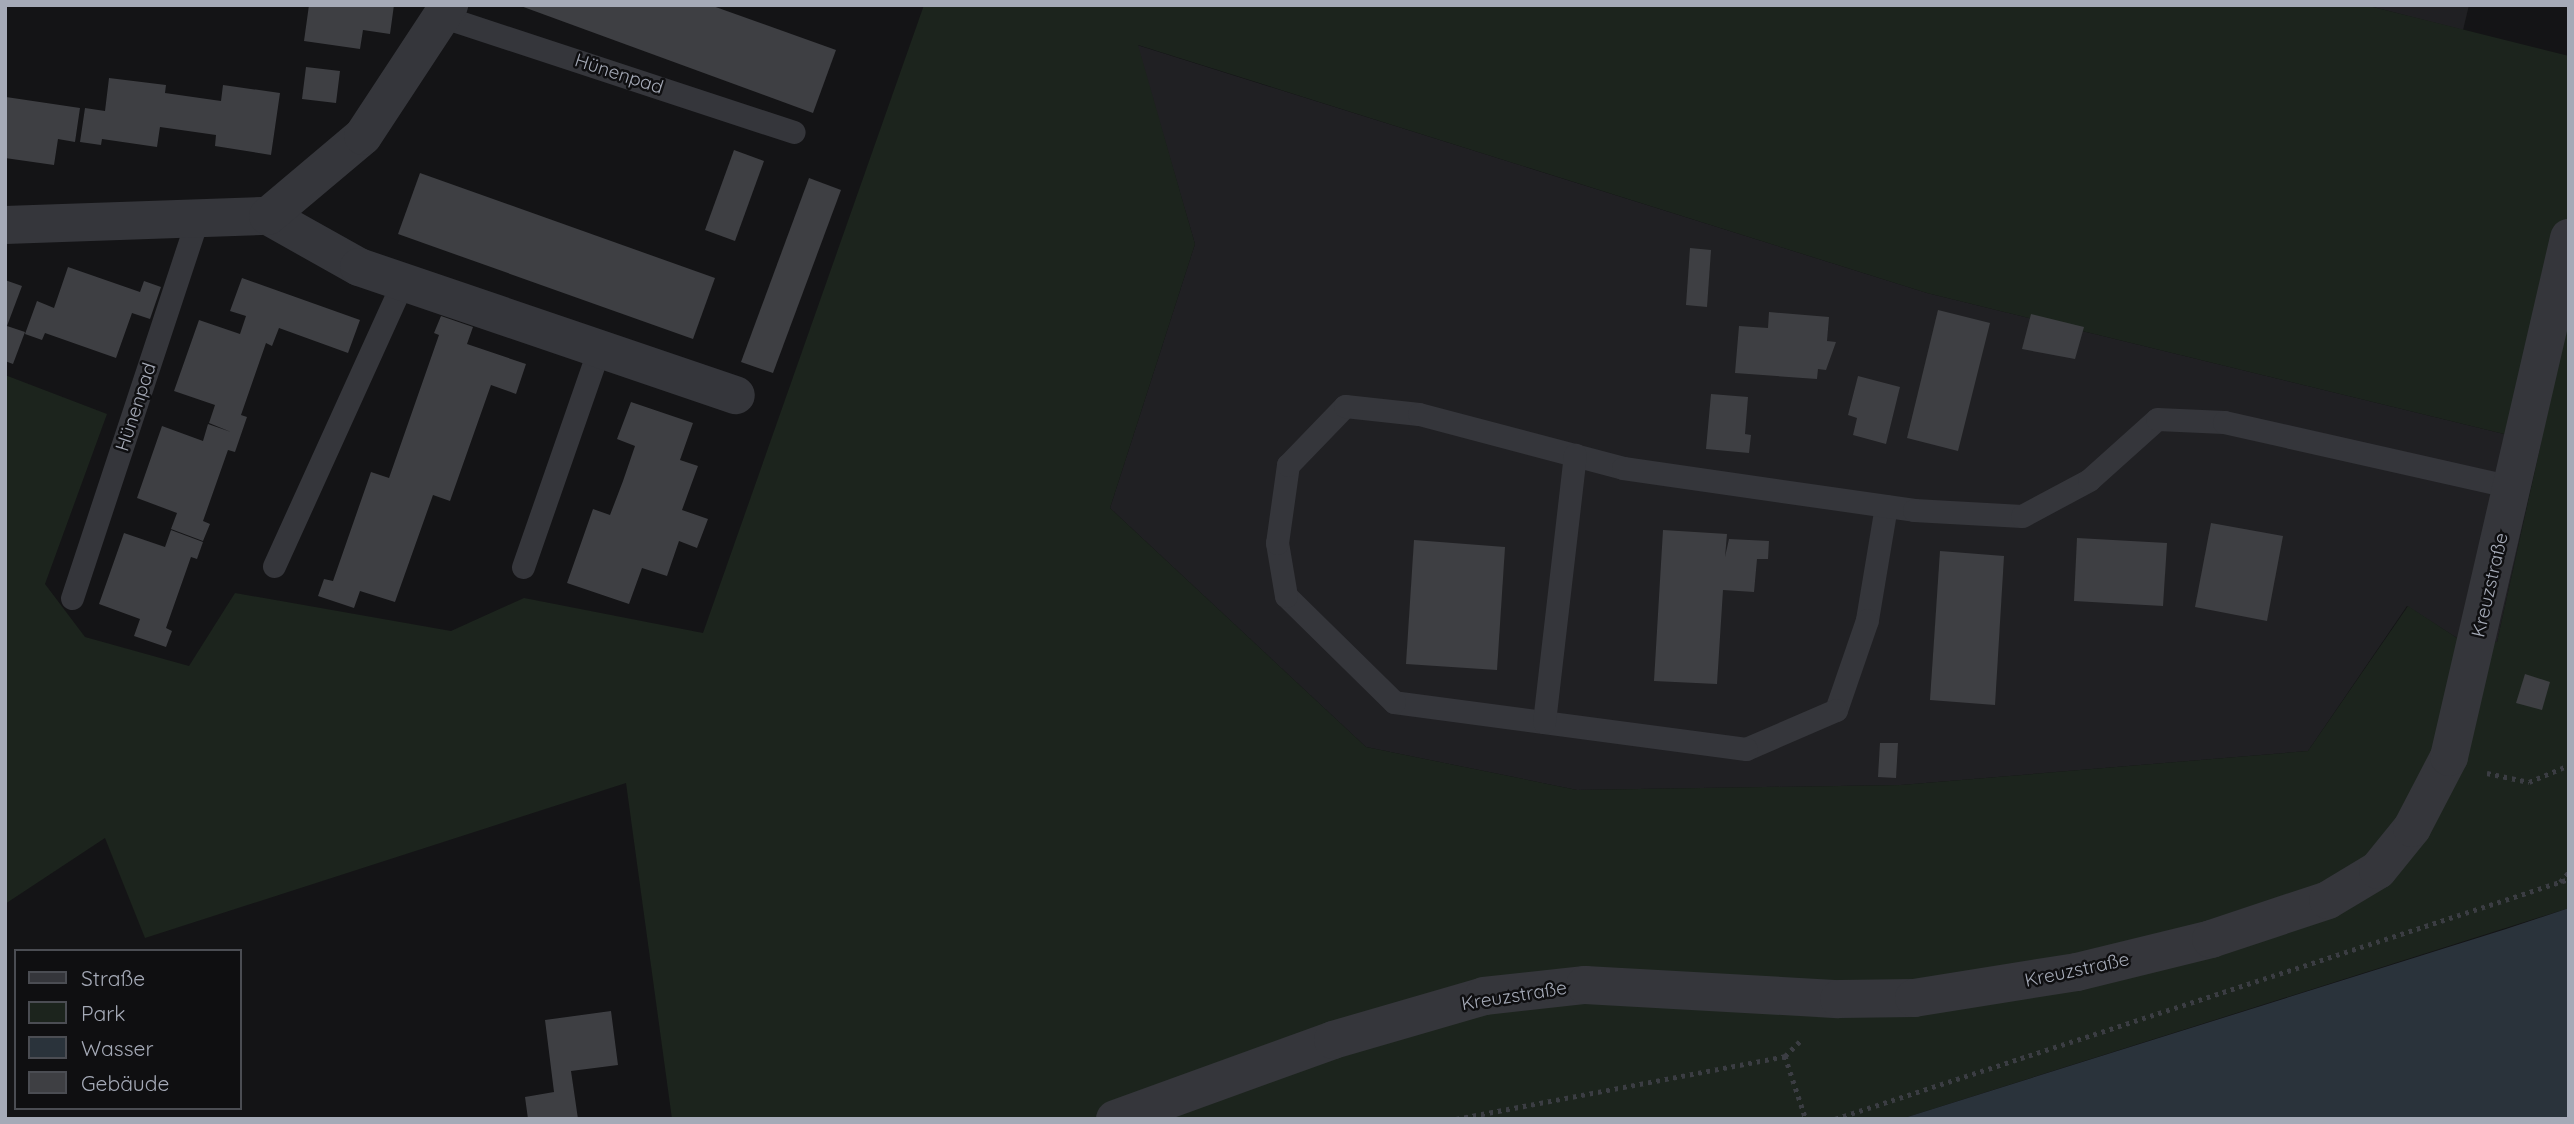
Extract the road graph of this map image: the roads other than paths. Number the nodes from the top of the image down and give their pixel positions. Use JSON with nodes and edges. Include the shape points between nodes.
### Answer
{"nodes":[{"id":1,"x":447,"y":11,"type":"edge"},
{"id":2,"x":794,"y":132,"type":"dead end"},
{"id":3,"x":199,"y":215,"type":"junction"},
{"id":4,"x":268,"y":216,"type":"junction"},
{"id":5,"x":5,"y":225,"type":"edge"},
{"id":6,"x":2569,"y":238,"type":"edge"},
{"id":7,"x":403,"y":282,"type":"junction"},
{"id":8,"x":599,"y":349,"type":"junction"},
{"id":9,"x":736,"y":396,"type":"dead end"},
{"id":10,"x":1575,"y":455,"type":"junction"},
{"id":11,"x":2512,"y":488,"type":"junction"},
{"id":12,"x":1886,"y":506,"type":"junction"},
{"id":13,"x":274,"y":566,"type":"dead end"},
{"id":14,"x":523,"y":567,"type":"dead end"},
{"id":15,"x":72,"y":598,"type":"dead end"},
{"id":16,"x":1544,"y":722,"type":"junction"},
{"id":17,"x":1115,"y":1119,"type":"edge"}],
"edges":[{"from":1,"to":2,"type":"lane","name":"Hünenpad"},
{"from":1,"to":4,"type":"street","name":"Hünenpad","via":[[363,136]]},
{"from":3,"to":4,"type":"street"},
{"from":3,"to":5,"type":"street","via":[[132,223]]},
{"from":3,"to":15,"type":"lane","name":"Hünenpad"},
{"from":4,"to":7,"type":"street","via":[[359,267]]},
{"from":6,"to":11,"type":"street","name":"Kreuzstraße"},
{"from":7,"to":8,"type":"street"},
{"from":7,"to":13,"type":"lane"},
{"from":8,"to":9,"type":"street"},
{"from":8,"to":14,"type":"lane"},
{"from":10,"to":12,"type":"lane","via":[[1623,468]]},
{"from":10,"to":16,"type":"lane"},
{"from":10,"to":16,"type":"lane","via":[[1419,414],[1345,406],[1288,465],[1277,543],[1286,596],[1394,702]]},
{"from":11,"to":12,"type":"lane","via":[[2224,422],[2157,419],[2089,480],[2022,516]]},
{"from":11,"to":17,"type":"street","name":"Kreuzstraße","via":[[2449,757],[2412,828],[2378,870],[2328,900],[2211,939],[2077,972],[1914,998],[1839,999],[1585,985],[1484,996],[1333,1040]]},
{"from":12,"to":16,"type":"lane","via":[[1867,620],[1836,710],[1745,749]]}]}
